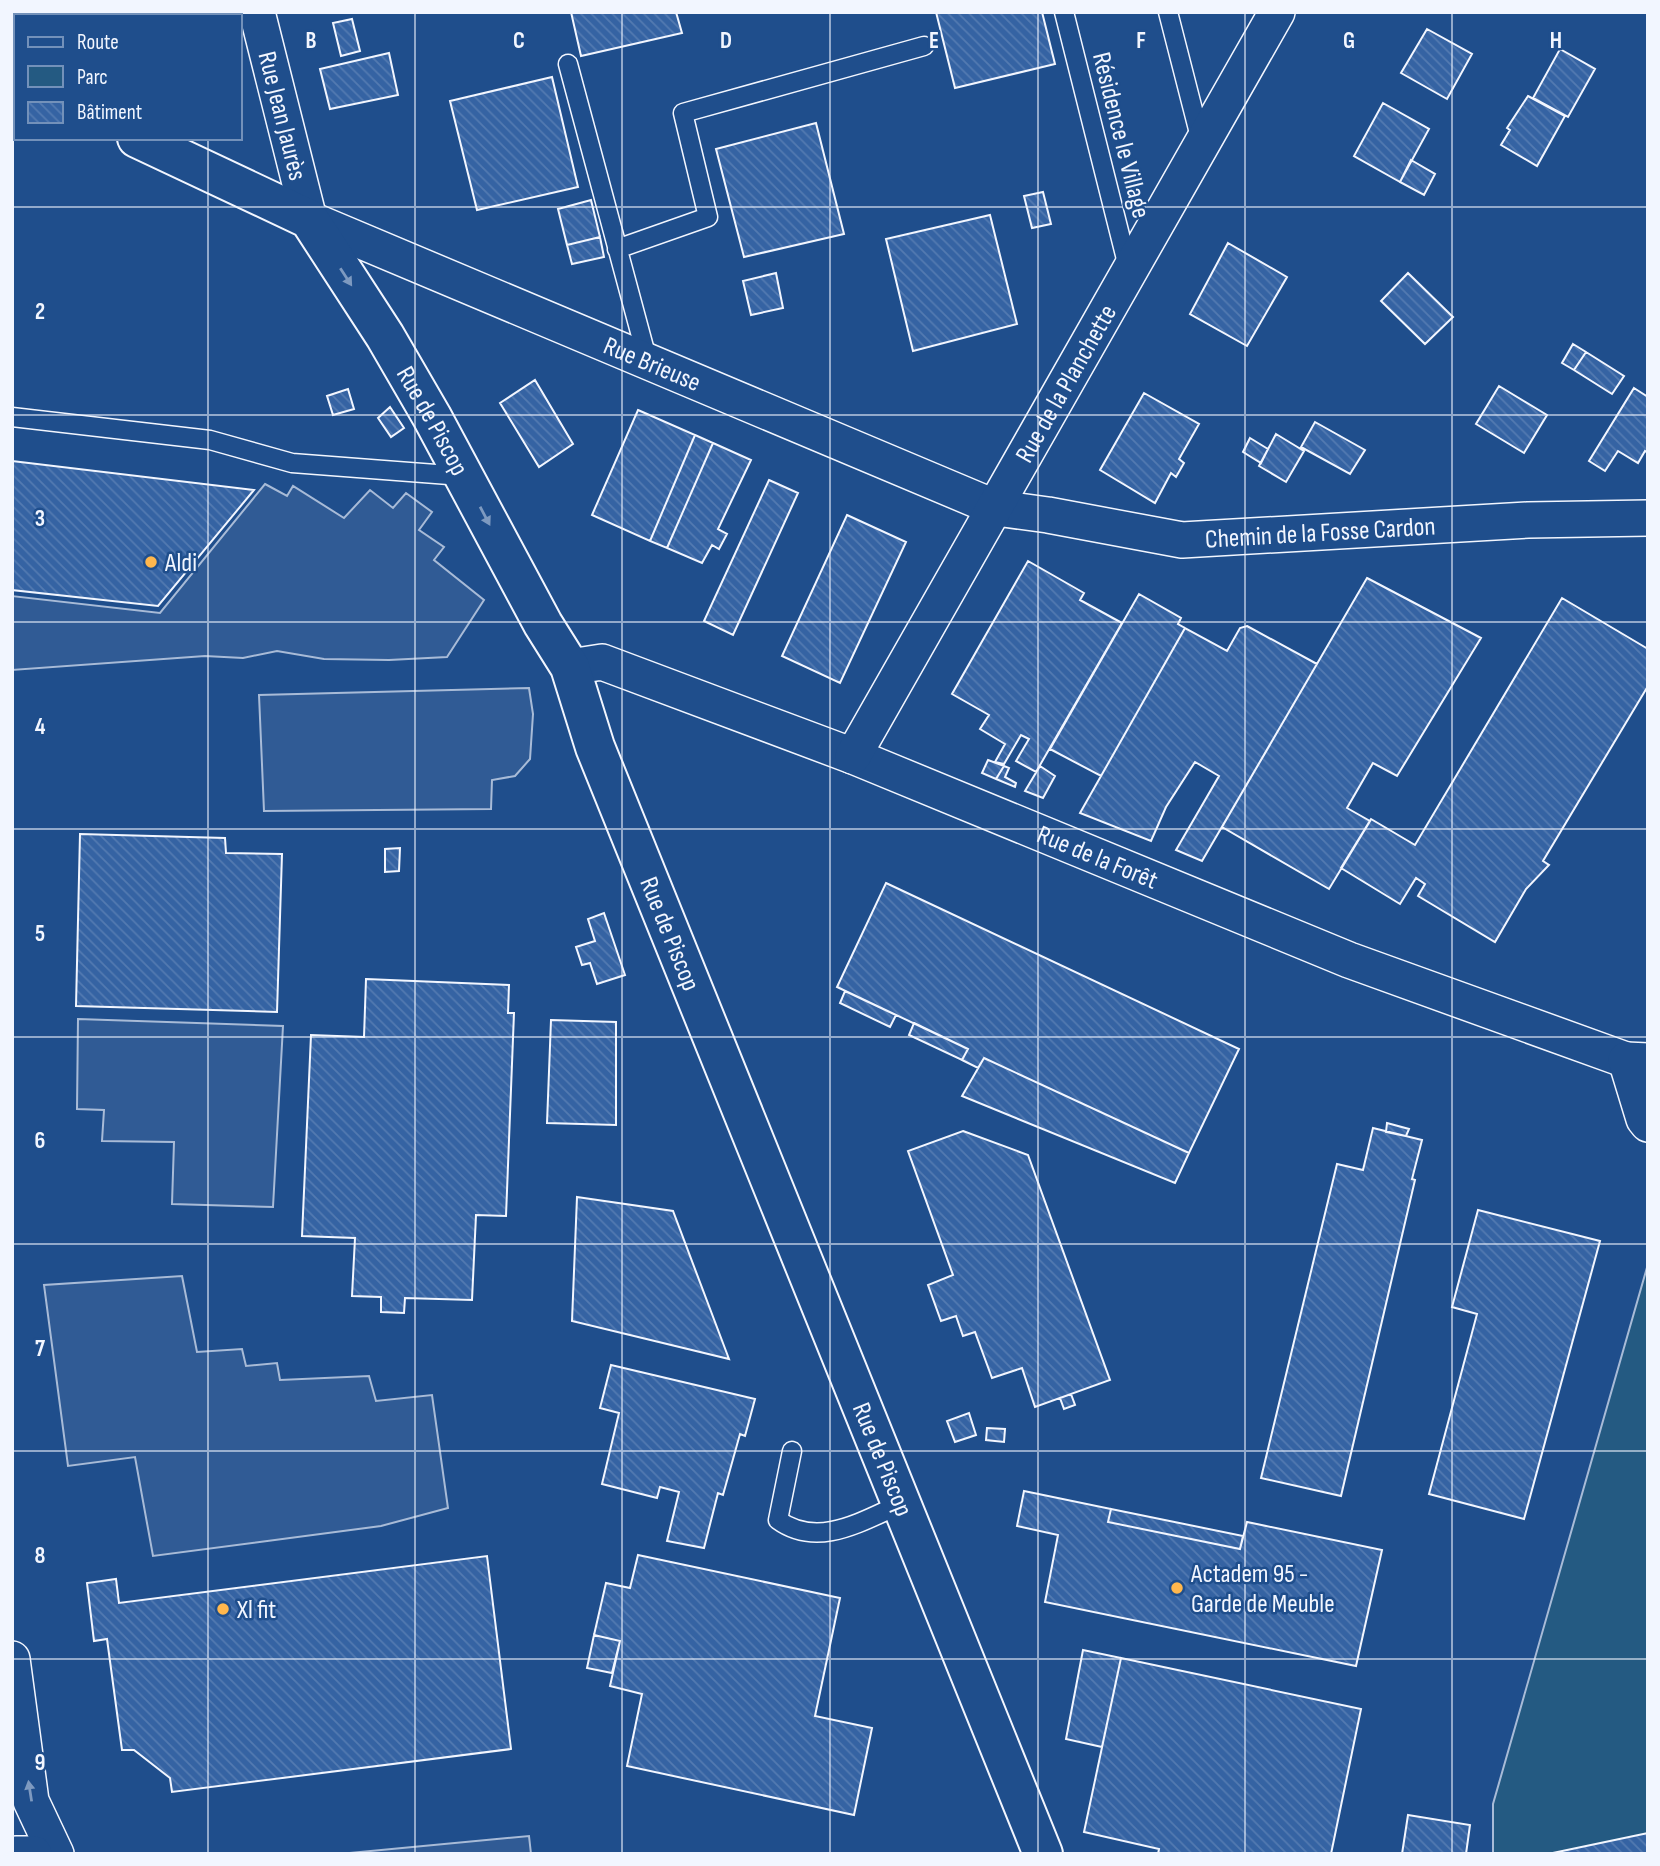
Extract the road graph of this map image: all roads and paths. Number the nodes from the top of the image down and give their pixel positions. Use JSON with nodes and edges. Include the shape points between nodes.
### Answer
{"nodes":[{"id":1,"x":257,"y":12,"type":"edge"},
{"id":2,"x":1064,"y":12,"type":"edge"},
{"id":3,"x":1168,"y":12,"type":"edge"},
{"id":4,"x":1277,"y":12,"type":"edge"},
{"id":5,"x":924,"y":46,"type":"dead end"},
{"id":6,"x":568,"y":64,"type":"dead end"},
{"id":7,"x":141,"y":140,"type":"edge"},
{"id":8,"x":1201,"y":142,"type":"junction"},
{"id":9,"x":309,"y":219,"type":"junction"},
{"id":10,"x":617,"y":249,"type":"junction"},
{"id":11,"x":1129,"y":271,"type":"junction"},
{"id":12,"x":648,"y":362,"type":"junction"},
{"id":13,"x":12,"y":417,"type":"edge"},
{"id":14,"x":463,"y":476,"type":"junction"},
{"id":15,"x":996,"y":508,"type":"junction"},
{"id":16,"x":1648,"y":518,"type":"edge"},
{"id":17,"x":570,"y":667,"type":"junction"},
{"id":18,"x":853,"y":756,"type":"junction"},
{"id":19,"x":1637,"y":1060,"type":"edge"},
{"id":20,"x":1648,"y":1125,"type":"edge"},
{"id":21,"x":792,"y":1451,"type":"dead end"},
{"id":22,"x":901,"y":1504,"type":"junction"},
{"id":23,"x":12,"y":1658,"type":"edge"},
{"id":24,"x":16,"y":1854,"type":"edge"},
{"id":25,"x":34,"y":1854,"type":"edge"},
{"id":26,"x":56,"y":1854,"type":"edge"},
{"id":27,"x":1043,"y":1854,"type":"edge"}],
"edges":[{"from":1,"to":9,"type":"street","name":"Rue Jean Jaurès"},
{"from":2,"to":11,"type":"lane","name":"Résidence le Village"},
{"from":3,"to":8,"type":"lane"},
{"from":4,"to":8,"type":"street","name":"Rue de la Planchette"},
{"from":5,"to":10,"type":"lane","via":[[683,113],[708,217]]},
{"from":6,"to":10,"type":"lane"},
{"from":7,"to":9,"type":"street"},
{"from":8,"to":11,"type":"street","name":"Rue de la Planchette"},
{"from":9,"to":12,"type":"street","name":"Rue Brieuse"},
{"from":9,"to":14,"type":"street","name":"Rue de Piscop","one_way":true,"via":[[385,336]]},
{"from":10,"to":12,"type":"lane"},
{"from":11,"to":15,"type":"street","name":"Rue de la Planchette"},
{"from":12,"to":15,"type":"street","name":"Rue Brieuse"},
{"from":13,"to":14,"type":"lane","via":[[210,440],[292,463]]},
{"from":14,"to":17,"type":"street","name":"Rue de Piscop","one_way":true},
{"from":15,"to":16,"type":"street","name":"Chemin de la Fosse Cardon","via":[[1182,540],[1528,520]]},
{"from":15,"to":18,"type":"street","name":"Rue de la Planchette"},
{"from":17,"to":18,"type":"street","name":"Rue de la Forêt","via":[[602,662]]},
{"from":17,"to":22,"type":"street","name":"Rue de Piscop","via":[[595,747]]},
{"from":18,"to":19,"type":"street","name":"Rue de la Forêt","via":[[1349,960]]},
{"from":19,"to":20,"type":"street","name":"Rue de la Forêt"},
{"from":21,"to":22,"type":"lane","via":[[778,1520],[789,1528],[814,1533],[843,1530]]},
{"from":22,"to":27,"type":"street","name":"Rue de Piscop"},
{"from":26,"to":23,"type":"street","one_way":true,"via":[[31,1801]]},
{"from":24,"to":25,"type":"street"}]}
